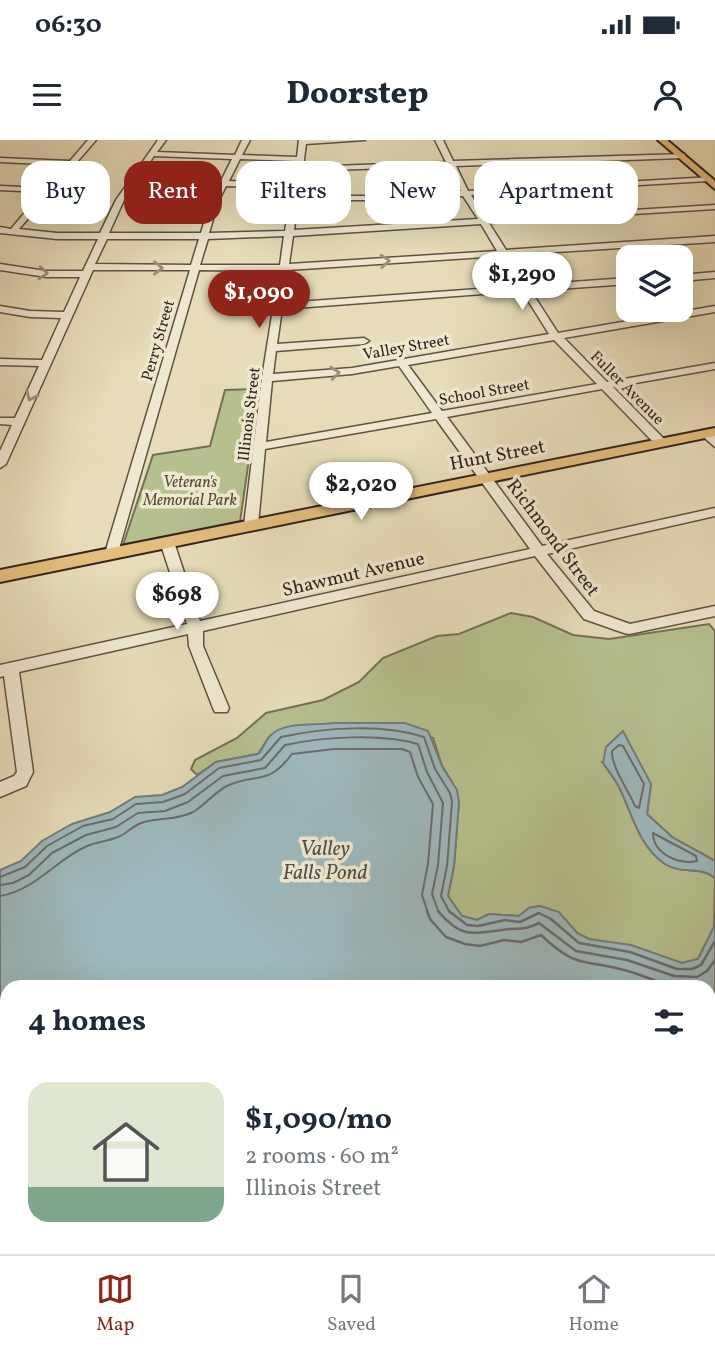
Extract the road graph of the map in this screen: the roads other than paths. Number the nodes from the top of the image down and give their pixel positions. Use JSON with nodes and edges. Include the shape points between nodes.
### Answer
{"nodes":[{"id":1,"x":92,"y":140,"type":"edge"},
{"id":2,"x":162,"y":140,"type":"edge"},
{"id":3,"x":246,"y":140,"type":"edge"},
{"id":4,"x":361,"y":140,"type":"edge"},
{"id":5,"x":439,"y":140,"type":"edge"},
{"id":6,"x":662,"y":140,"type":"edge"},
{"id":7,"x":303,"y":141,"type":"edge"},
{"id":8,"x":152,"y":154,"type":"junction"},
{"id":9,"x":682,"y":156,"type":"junction"},
{"id":10,"x":236,"y":157,"type":"junction"},
{"id":11,"x":0,"y":160,"type":"edge"},
{"id":12,"x":24,"y":161,"type":"edge"},
{"id":13,"x":74,"y":161,"type":"edge"},
{"id":14,"x":147,"y":161,"type":"edge"},
{"id":15,"x":271,"y":161,"type":"edge"},
{"id":16,"x":299,"y":161,"type":"edge"},
{"id":17,"x":449,"y":161,"type":"edge"},
{"id":18,"x":460,"y":164,"type":"edge"},
{"id":19,"x":711,"y":182,"type":"edge"},
{"id":20,"x":460,"y":183,"type":"edge"},
{"id":21,"x":223,"y":184,"type":"junction"},
{"id":22,"x":236,"y":184,"type":"edge"},
{"id":23,"x":0,"y":188,"type":"edge"},
{"id":24,"x":21,"y":189,"type":"edge"},
{"id":25,"x":124,"y":193,"type":"edge"},
{"id":26,"x":466,"y":194,"type":"junction"},
{"id":27,"x":351,"y":199,"type":"edge"},
{"id":28,"x":474,"y":206,"type":"edge"},
{"id":29,"x":715,"y":207,"type":"edge"},
{"id":30,"x":638,"y":212,"type":"edge"},
{"id":31,"x":21,"y":222,"type":"edge"},
{"id":32,"x":474,"y":223,"type":"edge"},
{"id":33,"x":288,"y":224,"type":"edge"},
{"id":34,"x":485,"y":224,"type":"edge"},
{"id":35,"x":0,"y":230,"type":"edge"},
{"id":36,"x":13,"y":231,"type":"junction"},
{"id":37,"x":287,"y":233,"type":"junction"},
{"id":38,"x":104,"y":236,"type":"junction"},
{"id":39,"x":204,"y":237,"type":"junction"},
{"id":40,"x":715,"y":239,"type":"edge"},
{"id":41,"x":503,"y":253,"type":"junction"},
{"id":42,"x":0,"y":267,"type":"edge"},
{"id":43,"x":194,"y":268,"type":"junction"},
{"id":44,"x":282,"y":268,"type":"junction"},
{"id":45,"x":88,"y":270,"type":"junction"},
{"id":46,"x":715,"y":275,"type":"edge"},
{"id":47,"x":693,"y":277,"type":"edge"},
{"id":48,"x":616,"y":282,"type":"edge"},
{"id":49,"x":524,"y":288,"type":"junction"},
{"id":50,"x":277,"y":306,"type":"junction"},
{"id":51,"x":0,"y":309,"type":"edge"},
{"id":52,"x":715,"y":309,"type":"edge"},
{"id":53,"x":69,"y":315,"type":"junction"},
{"id":54,"x":556,"y":337,"type":"junction"},
{"id":55,"x":364,"y":341,"type":"dead end"},
{"id":56,"x":272,"y":348,"type":"junction"},
{"id":57,"x":0,"y":362,"type":"edge"},
{"id":58,"x":401,"y":362,"type":"junction"},
{"id":59,"x":47,"y":363,"type":"junction"},
{"id":60,"x":715,"y":366,"type":"edge"},
{"id":61,"x":267,"y":378,"type":"junction"},
{"id":62,"x":603,"y":386,"type":"junction"},
{"id":63,"x":439,"y":415,"type":"junction"},
{"id":64,"x":0,"y":422,"type":"edge"},
{"id":65,"x":19,"y":422,"type":"junction"},
{"id":66,"x":712,"y":436,"type":"edge"},
{"id":67,"x":661,"y":443,"type":"junction"},
{"id":68,"x":259,"y":447,"type":"junction"},
{"id":69,"x":0,"y":464,"type":"edge"},
{"id":70,"x":485,"y":478,"type":"junction"},
{"id":71,"x":715,"y":512,"type":"edge"},
{"id":72,"x":251,"y":525,"type":"junction"},
{"id":73,"x":167,"y":542,"type":"junction"},
{"id":74,"x":539,"y":552,"type":"junction"},
{"id":75,"x":112,"y":553,"type":"junction"},
{"id":76,"x":0,"y":576,"type":"edge"},
{"id":77,"x":715,"y":611,"type":"edge"},
{"id":78,"x":195,"y":628,"type":"junction"},
{"id":79,"x":6,"y":670,"type":"edge"},
{"id":80,"x":221,"y":708,"type":"dead end"},
{"id":81,"x":0,"y":790,"type":"edge"}],
"edges":[{"from":1,"to":13,"type":"street"},
{"from":2,"to":8,"type":"street"},
{"from":3,"to":10,"type":"street","name":"Perry Street"},
{"from":4,"to":7,"type":"street"},
{"from":5,"to":17,"type":"street","name":"Fuller Avenue"},
{"from":6,"to":9,"type":"main road"},
{"from":7,"to":16,"type":"street","name":"Illinois Street"},
{"from":8,"to":10,"type":"street"},
{"from":8,"to":14,"type":"street"},
{"from":9,"to":18,"type":"street"},
{"from":9,"to":19,"type":"main road"},
{"from":10,"to":15,"type":"street"},
{"from":10,"to":21,"type":"street","name":"Perry Street"},
{"from":11,"to":12,"type":"street"},
{"from":19,"to":26,"type":"street"},
{"from":20,"to":26,"type":"street","name":"Fuller Avenue"},
{"from":21,"to":22,"type":"street"},
{"from":21,"to":39,"type":"street","name":"Perry Street"},
{"from":23,"to":24,"type":"street"},
{"from":25,"to":38,"type":"street"},
{"from":26,"to":27,"type":"street"},
{"from":26,"to":28,"type":"street","name":"Fuller Avenue"},
{"from":29,"to":30,"type":"street"},
{"from":31,"to":36,"type":"street"},
{"from":32,"to":37,"type":"street"},
{"from":33,"to":37,"type":"street","name":"Illinois Street"},
{"from":34,"to":41,"type":"street","name":"Fuller Avenue"},
{"from":35,"to":36,"type":"street"},
{"from":36,"to":38,"type":"street"},
{"from":37,"to":39,"type":"street"},
{"from":37,"to":44,"type":"street","name":"Illinois Street"},
{"from":38,"to":39,"type":"street"},
{"from":38,"to":45,"type":"street"},
{"from":39,"to":43,"type":"street","name":"Perry Street"},
{"from":40,"to":41,"type":"street"},
{"from":44,"to":41,"type":"street","one_way":true},
{"from":41,"to":49,"type":"street","name":"Fuller Avenue"},
{"from":42,"to":45,"type":"street","one_way":true,"via":[[47,274]]},
{"from":43,"to":44,"type":"street"},
{"from":45,"to":43,"type":"street","one_way":true},
{"from":43,"to":75,"type":"street","name":"Perry Street"},
{"from":44,"to":50,"type":"street","name":"Illinois Street"},
{"from":45,"to":53,"type":"street"},
{"from":46,"to":47,"type":"street"},
{"from":48,"to":49,"type":"street"},
{"from":49,"to":50,"type":"street"},
{"from":49,"to":54,"type":"street","name":"Fuller Avenue"},
{"from":50,"to":56,"type":"street","name":"Illinois Street"},
{"from":51,"to":53,"type":"street"},
{"from":52,"to":54,"type":"street","name":"Valley Street"},
{"from":53,"to":59,"type":"street"},
{"from":54,"to":58,"type":"street","name":"Valley Street"},
{"from":54,"to":62,"type":"street","name":"Fuller Avenue"},
{"from":55,"to":56,"type":"street"},
{"from":56,"to":61,"type":"street","name":"Illinois Street"},
{"from":57,"to":59,"type":"street"},
{"from":61,"to":58,"type":"street","name":"Valley Street","one_way":true},
{"from":58,"to":63,"type":"street","name":"Richmond Street"},
{"from":59,"to":65,"type":"street","one_way":true},
{"from":60,"to":62,"type":"street","name":"School Street"},
{"from":61,"to":68,"type":"street","name":"Illinois Street"},
{"from":62,"to":63,"type":"street","name":"School Street"},
{"from":62,"to":67,"type":"street","name":"Fuller Avenue"},
{"from":63,"to":68,"type":"street","name":"School Street"},
{"from":63,"to":70,"type":"street","name":"Richmond Street"},
{"from":64,"to":65,"type":"street"},
{"from":65,"to":69,"type":"street"},
{"from":66,"to":67,"type":"main road","name":"Hunt Street"},
{"from":67,"to":70,"type":"main road","name":"Hunt Street"},
{"from":68,"to":72,"type":"street","name":"Illinois Street"},
{"from":70,"to":72,"type":"main road","name":"Hunt Street"},
{"from":70,"to":74,"type":"street","name":"Richmond Street"},
{"from":71,"to":74,"type":"street","name":"Shawmut Avenue"},
{"from":72,"to":73,"type":"main road","name":"Hunt Street"},
{"from":73,"to":75,"type":"main road","name":"Hunt Street"},
{"from":73,"to":78,"type":"street"},
{"from":74,"to":77,"type":"street","name":"Richmond Street","via":[[581,607],[610,625],[641,629]]},
{"from":74,"to":78,"type":"street","name":"Shawmut Avenue"},
{"from":75,"to":76,"type":"main road","name":"Hunt Street"},
{"from":78,"to":79,"type":"street","name":"Shawmut Avenue"},
{"from":78,"to":80,"type":"street","via":[[196,646]]},
{"from":79,"to":81,"type":"street","via":[[25,772],[20,781]]}]}
